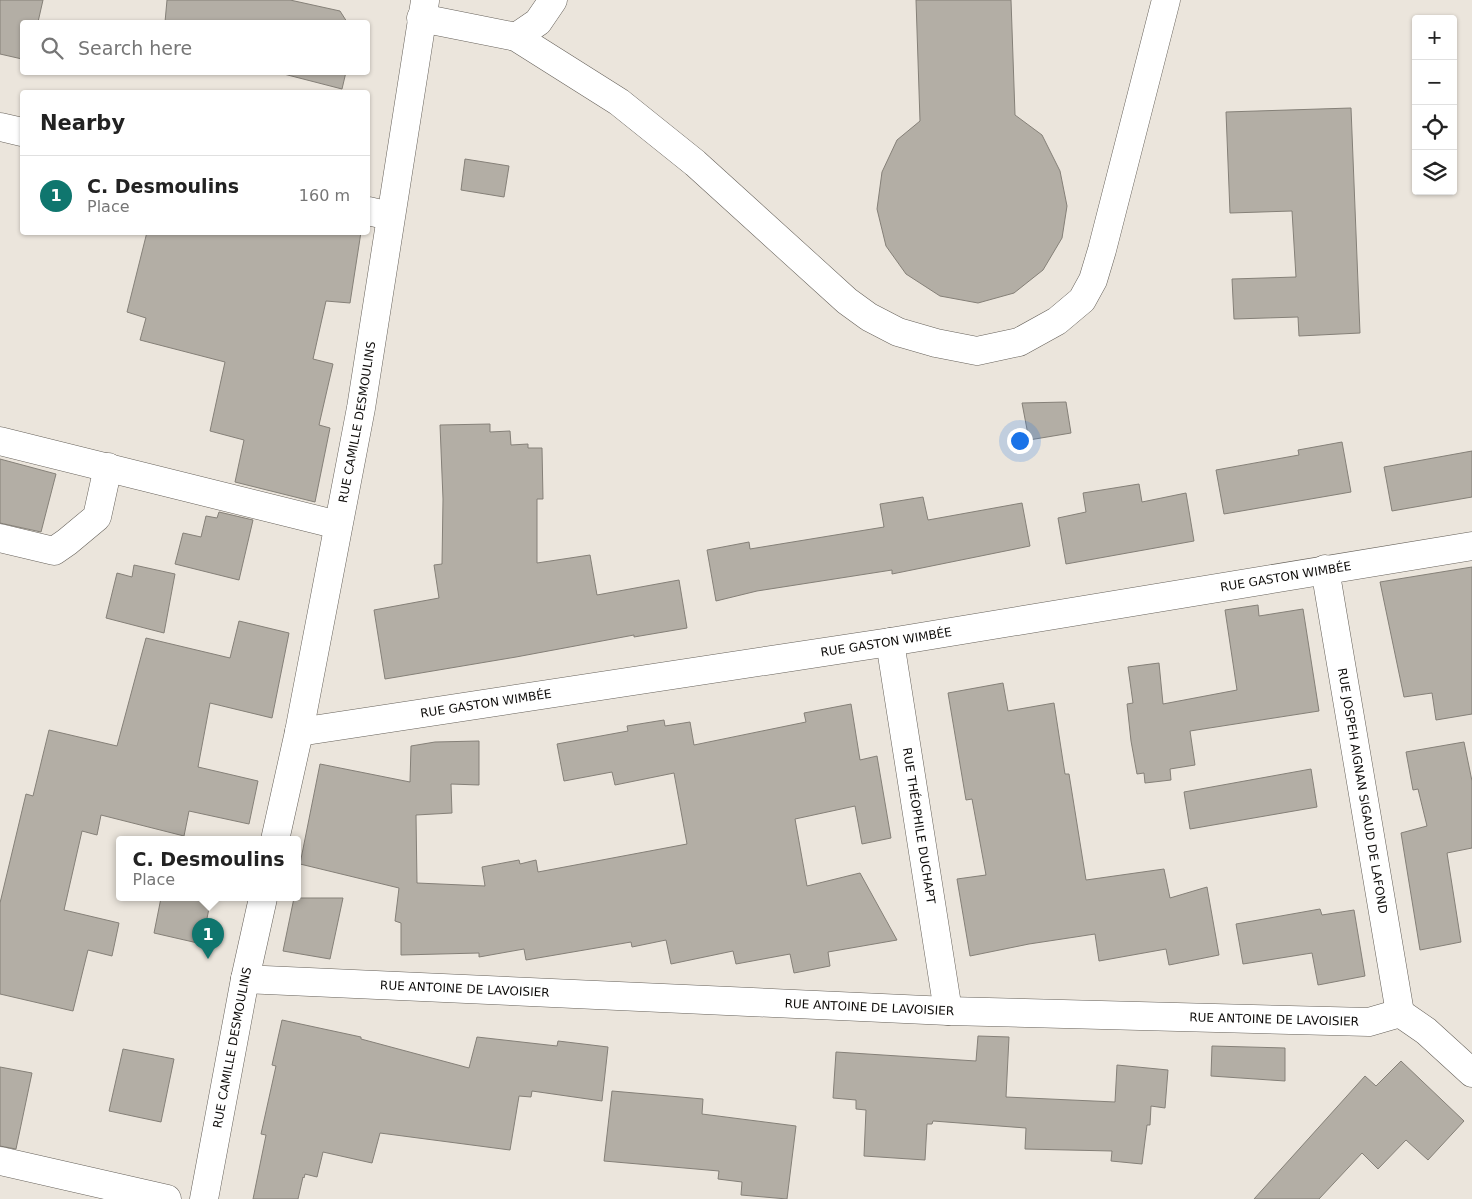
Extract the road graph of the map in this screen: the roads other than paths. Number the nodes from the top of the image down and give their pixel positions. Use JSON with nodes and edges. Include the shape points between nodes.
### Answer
{"nodes":[{"id":1,"x":553,"y":0,"type":"edge"},
{"id":2,"x":1166,"y":0,"type":"edge"},
{"id":3,"x":423,"y":9,"type":"edge"},
{"id":4,"x":516,"y":37,"type":"junction"},
{"id":5,"x":0,"y":127,"type":"edge"},
{"id":6,"x":20,"y":132,"type":"edge"},
{"id":7,"x":379,"y":213,"type":"edge"},
{"id":8,"x":0,"y":441,"type":"edge"},
{"id":9,"x":108,"y":467,"type":"junction"},
{"id":10,"x":338,"y":525,"type":"junction"},
{"id":11,"x":0,"y":538,"type":"edge"},
{"id":12,"x":1472,"y":546,"type":"edge"},
{"id":13,"x":1325,"y":569,"type":"junction"},
{"id":14,"x":890,"y":642,"type":"junction"},
{"id":15,"x":299,"y":732,"type":"junction"},
{"id":16,"x":276,"y":836,"type":"edge"},
{"id":17,"x":262,"y":901,"type":"edge"},
{"id":18,"x":245,"y":979,"type":"junction"},
{"id":19,"x":948,"y":1011,"type":"junction"},
{"id":20,"x":1400,"y":1013,"type":"junction"},
{"id":21,"x":1472,"y":1072,"type":"edge"},
{"id":22,"x":0,"y":1161,"type":"edge"},
{"id":23,"x":167,"y":1199,"type":"edge"},
{"id":24,"x":204,"y":1199,"type":"edge"}],
"edges":[{"from":1,"to":4,"type":"street","via":[[538,22]]},
{"from":2,"to":4,"type":"street","via":[[1093,280],[1082,300],[1057,321],[1019,342],[977,351],[898,332],[869,317],[847,301],[695,162],[627,108]]},
{"from":3,"to":4,"type":"street"},
{"from":3,"to":7,"type":"street","name":"RUE CAMILLE DESMOULINS"},
{"from":5,"to":6,"type":"street"},
{"from":7,"to":10,"type":"street","name":"RUE CAMILLE DESMOULINS","via":[[361,408]]},
{"from":8,"to":9,"type":"street"},
{"from":9,"to":10,"type":"street"},
{"from":9,"to":11,"type":"street","via":[[97,517],[54,551]]},
{"from":10,"to":15,"type":"street","name":"RUE CAMILLE DESMOULINS"},
{"from":12,"to":13,"type":"street","name":"RUE GASTON WIMBÉE"},
{"from":13,"to":14,"type":"street","name":"RUE GASTON WIMBÉE"},
{"from":13,"to":20,"type":"street","name":"RUE JOSPEH AIGNAN SIGAUD DE LAFOND"},
{"from":14,"to":15,"type":"street","name":"RUE GASTON WIMBÉE"},
{"from":14,"to":19,"type":"street","name":"RUE THÉOPHILE DUCHAPT"},
{"from":15,"to":16,"type":"street","name":"RUE CAMILLE DESMOULINS"},
{"from":17,"to":18,"type":"street","name":"RUE CAMILLE DESMOULINS"},
{"from":18,"to":19,"type":"street","name":"RUE ANTOINE DE LAVOISIER"},
{"from":18,"to":24,"type":"street","name":"RUE CAMILLE DESMOULINS"},
{"from":19,"to":20,"type":"street","name":"RUE ANTOINE DE LAVOISIER","via":[[1369,1022]]},
{"from":20,"to":21,"type":"street","via":[[1426,1031]]},
{"from":22,"to":23,"type":"street"}]}
